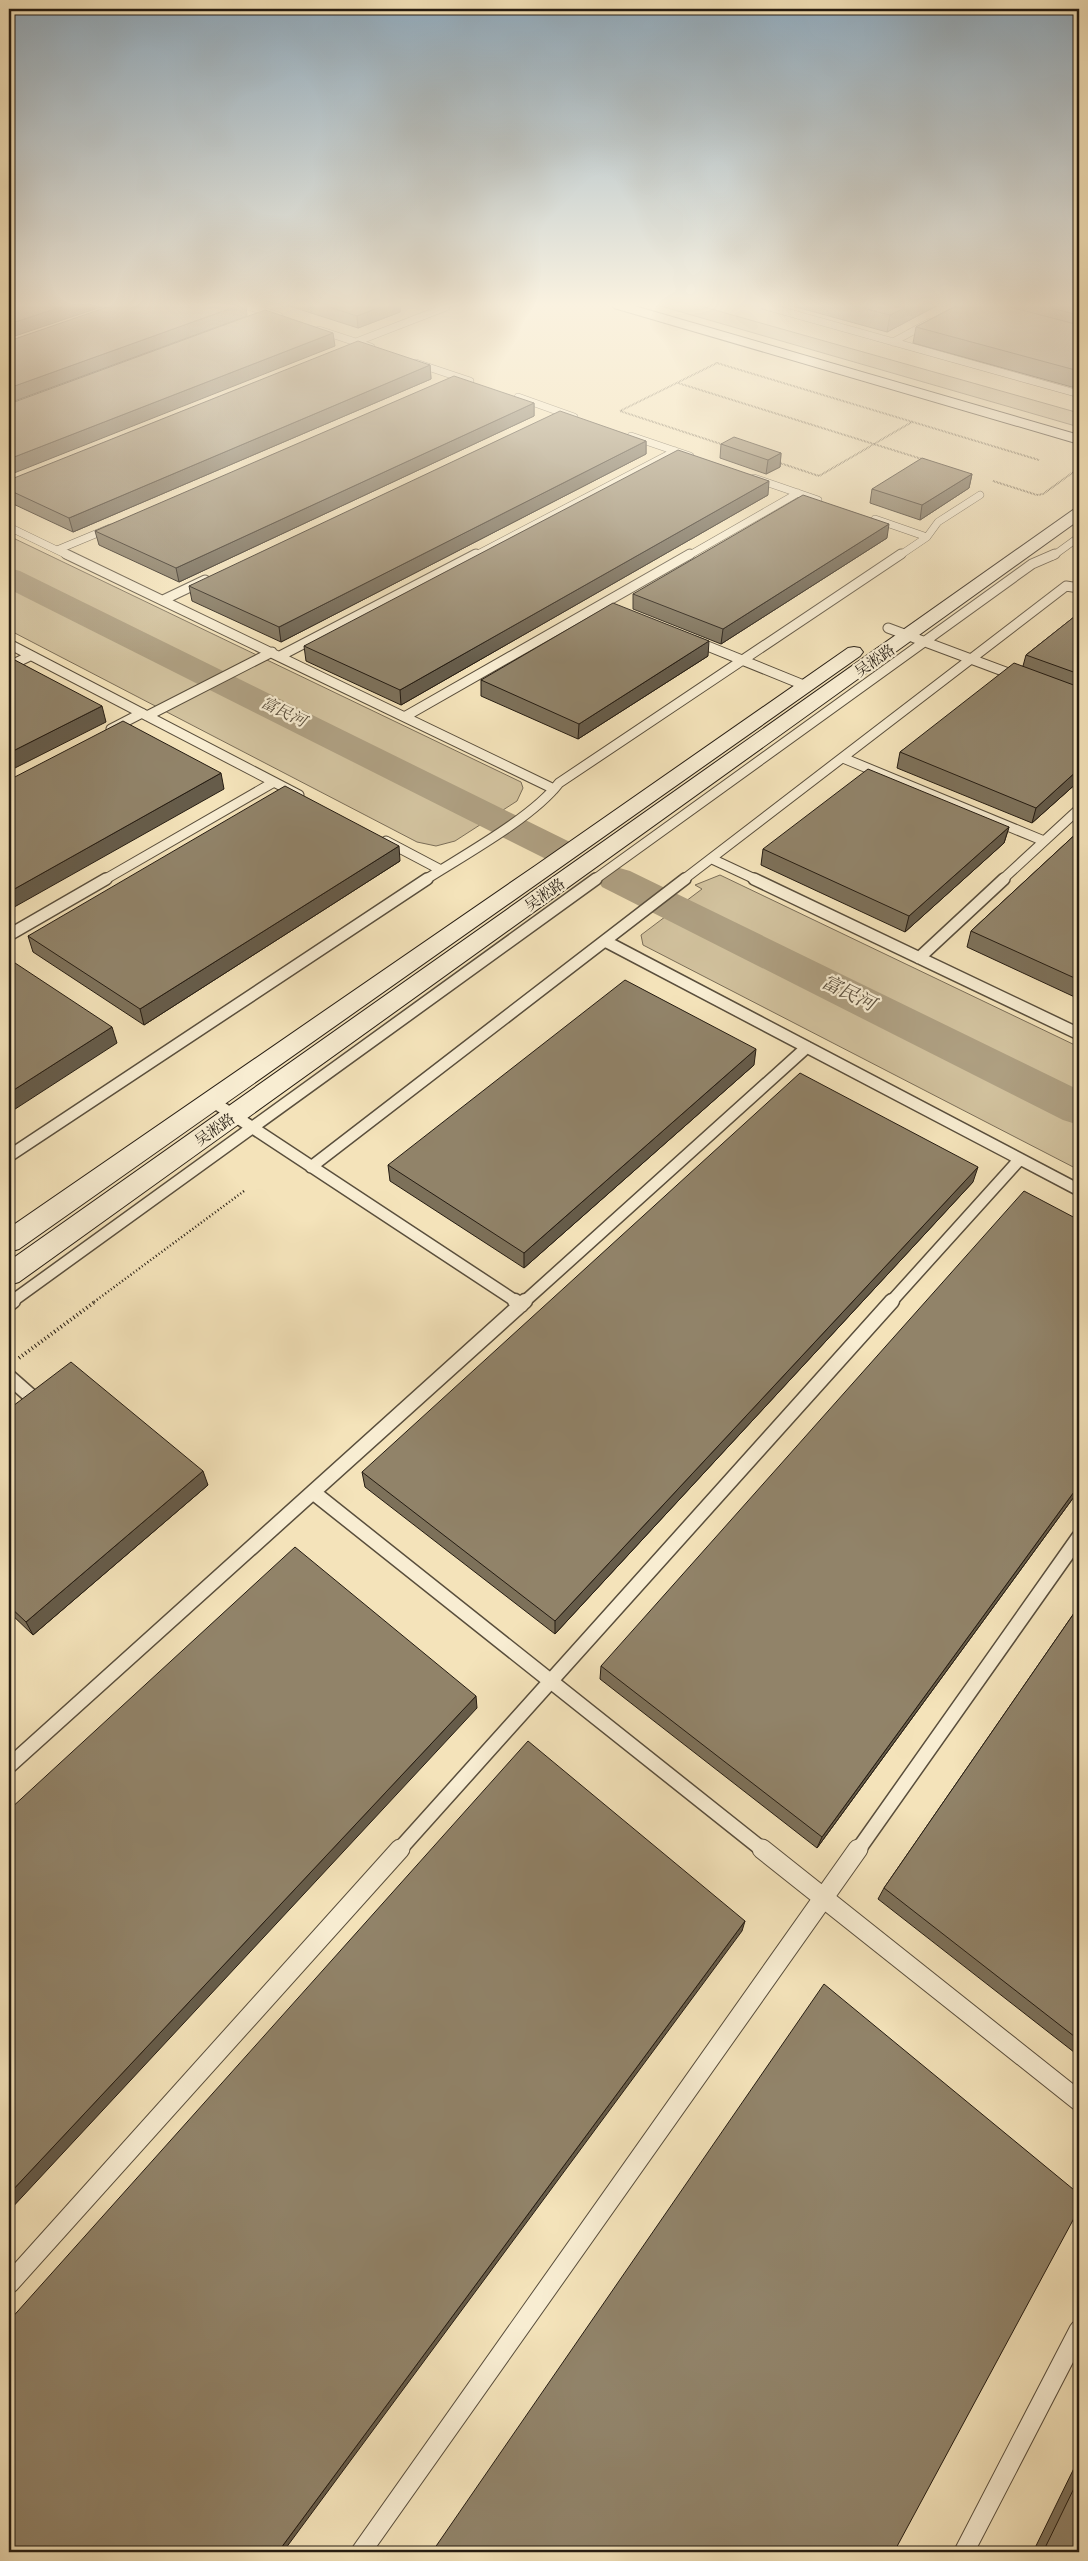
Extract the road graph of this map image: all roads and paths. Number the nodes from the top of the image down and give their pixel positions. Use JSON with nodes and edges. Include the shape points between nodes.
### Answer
{"nodes":[{"id":1,"x":661,"y":425,"type":"edge"},
{"id":2,"x":810,"y":425,"type":"edge"},
{"id":3,"x":908,"y":425,"type":"edge"},
{"id":4,"x":920,"y":425,"type":"edge"},
{"id":5,"x":1026,"y":425,"type":"edge"},
{"id":6,"x":1043,"y":425,"type":"edge"},
{"id":7,"x":619,"y":432,"type":"edge"},
{"id":8,"x":1079,"y":435,"type":"edge"},
{"id":9,"x":1079,"y":440,"type":"edge"},
{"id":10,"x":875,"y":445,"type":"junction"},
{"id":11,"x":733,"y":448,"type":"edge"},
{"id":12,"x":675,"y":451,"type":"junction"},
{"id":13,"x":700,"y":460,"type":"edge"},
{"id":14,"x":769,"y":460,"type":"edge"},
{"id":15,"x":1039,"y":460,"type":"dead end"},
{"id":16,"x":929,"y":462,"type":"edge"},
{"id":17,"x":1079,"y":468,"type":"edge"},
{"id":18,"x":743,"y":474,"type":"edge"},
{"id":19,"x":992,"y":481,"type":"dead end"},
{"id":20,"x":798,"y":493,"type":"junction"},
{"id":21,"x":1079,"y":493,"type":"edge"},
{"id":22,"x":980,"y":496,"type":"dead end"},
{"id":23,"x":826,"y":502,"type":"edge"},
{"id":24,"x":1079,"y":513,"type":"edge"},
{"id":25,"x":872,"y":518,"type":"edge"},
{"id":26,"x":121,"y":523,"type":"edge"},
{"id":27,"x":9,"y":527,"type":"edge"},
{"id":28,"x":927,"y":537,"type":"junction"},
{"id":29,"x":1079,"y":537,"type":"edge"},
{"id":30,"x":57,"y":550,"type":"junction"},
{"id":31,"x":216,"y":575,"type":"edge"},
{"id":32,"x":1079,"y":588,"type":"edge"},
{"id":33,"x":163,"y":600,"type":"junction"},
{"id":34,"x":603,"y":604,"type":"junction"},
{"id":35,"x":612,"y":607,"type":"edge"},
{"id":36,"x":888,"y":628,"type":"junction"},
{"id":37,"x":690,"y":639,"type":"edge"},
{"id":38,"x":916,"y":639,"type":"junction"},
{"id":39,"x":9,"y":644,"type":"edge"},
{"id":40,"x":276,"y":654,"type":"junction"},
{"id":41,"x":30,"y":656,"type":"junction"},
{"id":42,"x":971,"y":659,"type":"junction"},
{"id":43,"x":743,"y":660,"type":"junction"},
{"id":44,"x":9,"y":666,"type":"edge"},
{"id":45,"x":1025,"y":679,"type":"edge"},
{"id":46,"x":806,"y":686,"type":"junction"},
{"id":47,"x":145,"y":715,"type":"junction"},
{"id":48,"x":406,"y":716,"type":"junction"},
{"id":49,"x":100,"y":735,"type":"edge"},
{"id":50,"x":843,"y":758,"type":"junction"},
{"id":51,"x":274,"y":782,"type":"junction"},
{"id":52,"x":554,"y":789,"type":"junction"},
{"id":53,"x":309,"y":800,"type":"edge"},
{"id":54,"x":1079,"y":809,"type":"edge"},
{"id":55,"x":379,"y":838,"type":"edge"},
{"id":56,"x":1044,"y":842,"type":"junction"},
{"id":57,"x":712,"y":859,"type":"junction"},
{"id":58,"x":441,"y":870,"type":"junction"},
{"id":59,"x":9,"y":935,"type":"edge"},
{"id":60,"x":605,"y":941,"type":"junction"},
{"id":61,"x":919,"y":958,"type":"junction"},
{"id":62,"x":1079,"y":1034,"type":"edge"},
{"id":63,"x":807,"y":1047,"type":"junction"},
{"id":64,"x":212,"y":1101,"type":"junction"},
{"id":65,"x":234,"y":1116,"type":"junction"},
{"id":66,"x":252,"y":1128,"type":"junction"},
{"id":67,"x":9,"y":1156,"type":"edge"},
{"id":68,"x":1020,"y":1159,"type":"junction"},
{"id":69,"x":311,"y":1167,"type":"junction"},
{"id":70,"x":1079,"y":1190,"type":"edge"},
{"id":71,"x":244,"y":1191,"type":"dead end"},
{"id":72,"x":9,"y":1242,"type":"edge"},
{"id":73,"x":9,"y":1276,"type":"edge"},
{"id":74,"x":9,"y":1304,"type":"edge"},
{"id":75,"x":521,"y":1305,"type":"junction"},
{"id":76,"x":17,"y":1360,"type":"dead end"},
{"id":77,"x":9,"y":1377,"type":"edge"},
{"id":78,"x":34,"y":1398,"type":"edge"},
{"id":79,"x":314,"y":1493,"type":"junction"},
{"id":80,"x":1079,"y":1537,"type":"edge"},
{"id":81,"x":551,"y":1681,"type":"junction"},
{"id":82,"x":9,"y":1766,"type":"edge"},
{"id":83,"x":824,"y":1898,"type":"junction"},
{"id":84,"x":1079,"y":2102,"type":"edge"},
{"id":85,"x":9,"y":2284,"type":"edge"},
{"id":86,"x":1079,"y":2330,"type":"edge"},
{"id":87,"x":361,"y":2552,"type":"edge"},
{"id":88,"x":964,"y":2552,"type":"edge"}],
"edges":[{"from":1,"to":11,"type":"path"},
{"from":2,"to":10,"type":"path"},
{"from":3,"to":10,"type":"path"},
{"from":4,"to":15,"type":"path"},
{"from":5,"to":9,"type":"main road"},
{"from":6,"to":8,"type":"main road"},
{"from":7,"to":12,"type":"lane"},
{"from":10,"to":14,"type":"path","via":[[820,476]]},
{"from":10,"to":16,"type":"path"},
{"from":12,"to":13,"type":"lane"},
{"from":12,"to":40,"type":"lane"},
{"from":17,"to":19,"type":"path","via":[[1037,495]]},
{"from":18,"to":20,"type":"lane"},
{"from":20,"to":23,"type":"lane"},
{"from":20,"to":34,"type":"lane"},
{"from":21,"to":36,"type":"main road","name":"吴淞路"},
{"from":22,"to":28,"type":"lane","via":[[938,522]]},
{"from":24,"to":38,"type":"main road","name":"吴淞路"},
{"from":25,"to":28,"type":"lane"},
{"from":26,"to":30,"type":"lane"},
{"from":27,"to":30,"type":"lane"},
{"from":28,"to":43,"type":"lane"},
{"from":29,"to":38,"type":"lane"},
{"from":30,"to":33,"type":"lane"},
{"from":31,"to":33,"type":"lane"},
{"from":32,"to":42,"type":"lane","via":[[1066,586]]},
{"from":33,"to":40,"type":"lane"},
{"from":34,"to":35,"type":"lane"},
{"from":34,"to":48,"type":"lane"},
{"from":36,"to":38,"type":"lane"},
{"from":36,"to":46,"type":"main road","name":"吴淞路"},
{"from":37,"to":43,"type":"lane"},
{"from":38,"to":42,"type":"lane"},
{"from":38,"to":65,"type":"main road","name":"吴淞路"},
{"from":38,"to":66,"type":"lane"},
{"from":39,"to":41,"type":"lane"},
{"from":40,"to":47,"type":"lane"},
{"from":40,"to":48,"type":"lane"},
{"from":41,"to":44,"type":"lane"},
{"from":41,"to":47,"type":"lane"},
{"from":42,"to":45,"type":"lane"},
{"from":42,"to":50,"type":"lane"},
{"from":43,"to":46,"type":"lane"},
{"from":43,"to":52,"type":"lane"},
{"from":46,"to":64,"type":"main road","name":"吴淞路"},
{"from":47,"to":49,"type":"lane"},
{"from":47,"to":51,"type":"lane"},
{"from":48,"to":52,"type":"lane"},
{"from":50,"to":56,"type":"lane"},
{"from":50,"to":57,"type":"lane"},
{"from":51,"to":53,"type":"lane"},
{"from":51,"to":59,"type":"lane"},
{"from":52,"to":58,"type":"lane","via":[[528,813]]},
{"from":54,"to":56,"type":"lane"},
{"from":55,"to":58,"type":"lane"},
{"from":56,"to":61,"type":"lane"},
{"from":57,"to":60,"type":"lane"},
{"from":57,"to":61,"type":"lane"},
{"from":58,"to":67,"type":"lane"},
{"from":60,"to":63,"type":"lane"},
{"from":60,"to":69,"type":"lane"},
{"from":61,"to":62,"type":"lane"},
{"from":63,"to":68,"type":"lane"},
{"from":63,"to":75,"type":"lane"},
{"from":64,"to":65,"type":"lane"},
{"from":64,"to":72,"type":"main road","name":"吴淞路"},
{"from":65,"to":66,"type":"lane"},
{"from":65,"to":73,"type":"main road","name":"吴淞路"},
{"from":66,"to":69,"type":"lane"},
{"from":66,"to":74,"type":"lane"},
{"from":68,"to":70,"type":"lane"},
{"from":68,"to":81,"type":"lane"},
{"from":69,"to":75,"type":"lane"},
{"from":71,"to":76,"type":"path"},
{"from":75,"to":79,"type":"lane"},
{"from":77,"to":78,"type":"lane"},
{"from":79,"to":81,"type":"lane"},
{"from":79,"to":82,"type":"lane"},
{"from":80,"to":83,"type":"lane"},
{"from":81,"to":83,"type":"lane"},
{"from":81,"to":85,"type":"lane"},
{"from":83,"to":84,"type":"lane"},
{"from":83,"to":87,"type":"lane"},
{"from":86,"to":88,"type":"lane"}]}
